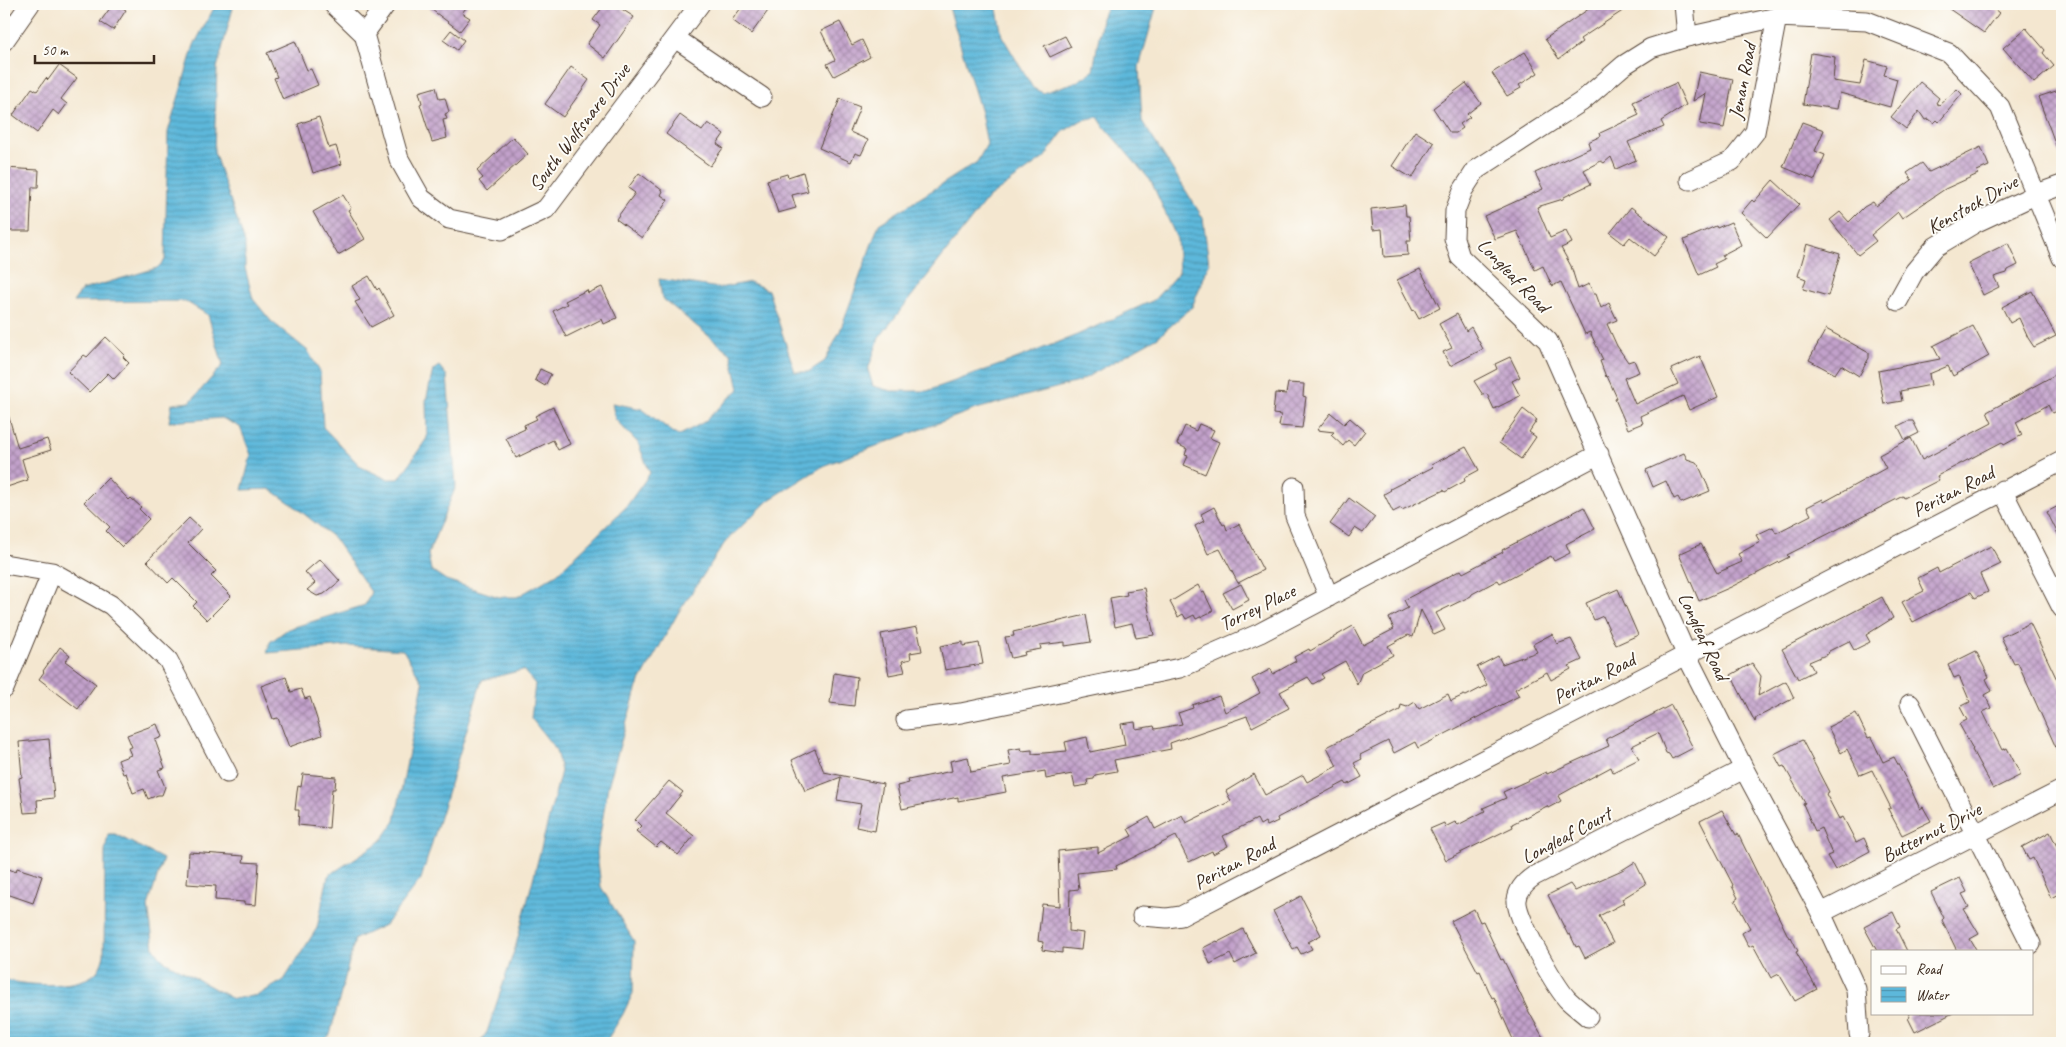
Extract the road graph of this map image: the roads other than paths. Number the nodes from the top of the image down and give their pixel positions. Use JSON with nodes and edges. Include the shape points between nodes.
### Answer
{"nodes":[{"id":1,"x":30,"y":4,"type":"edge"},
{"id":2,"x":333,"y":4,"type":"edge"},
{"id":3,"x":386,"y":4,"type":"edge"},
{"id":4,"x":700,"y":4,"type":"edge"},
{"id":5,"x":1684,"y":4,"type":"edge"},
{"id":6,"x":1777,"y":17,"type":"junction"},
{"id":7,"x":364,"y":34,"type":"junction"},
{"id":8,"x":1687,"y":37,"type":"junction"},
{"id":9,"x":675,"y":38,"type":"junction"},
{"id":10,"x":4,"y":41,"type":"edge"},
{"id":11,"x":762,"y":97,"type":"dead end"},
{"id":12,"x":1690,"y":180,"type":"dead end"},
{"id":13,"x":2062,"y":185,"type":"edge"},
{"id":14,"x":2037,"y":194,"type":"junction"},
{"id":15,"x":2062,"y":258,"type":"edge"},
{"id":16,"x":1898,"y":301,"type":"dead end"},
{"id":17,"x":1599,"y":454,"type":"junction"},
{"id":18,"x":2062,"y":461,"type":"edge"},
{"id":19,"x":1294,"y":487,"type":"dead end"},
{"id":20,"x":2002,"y":490,"type":"junction"},
{"id":21,"x":4,"y":564,"type":"edge"},
{"id":22,"x":52,"y":572,"type":"junction"},
{"id":23,"x":1329,"y":597,"type":"junction"},
{"id":24,"x":2062,"y":608,"type":"edge"},
{"id":25,"x":1687,"y":656,"type":"junction"},
{"id":26,"x":4,"y":689,"type":"edge"},
{"id":27,"x":1910,"y":704,"type":"dead end"},
{"id":28,"x":906,"y":720,"type":"dead end"},
{"id":29,"x":1744,"y":769,"type":"junction"},
{"id":30,"x":227,"y":772,"type":"dead end"},
{"id":31,"x":2062,"y":790,"type":"edge"},
{"id":32,"x":1976,"y":835,"type":"junction"},
{"id":33,"x":1821,"y":913,"type":"junction"},
{"id":34,"x":1142,"y":916,"type":"dead end"},
{"id":35,"x":2031,"y":944,"type":"dead end"},
{"id":36,"x":1588,"y":1017,"type":"dead end"},
{"id":37,"x":1859,"y":1034,"type":"dead end"}],
"edges":[{"from":1,"to":10,"type":"street"},
{"from":2,"to":7,"type":"street"},
{"from":3,"to":7,"type":"street"},
{"from":4,"to":9,"type":"street","name":"South Wolfsnare Drive"},
{"from":5,"to":8,"type":"street"},
{"from":6,"to":8,"type":"street","name":"Longleaf Road"},
{"from":6,"to":12,"type":"street","name":"Jenan Road","via":[[1755,132],[1732,161]]},
{"from":6,"to":14,"type":"street","name":"Longleaf Road","via":[[1866,21],[1949,53],[2000,106]]},
{"from":7,"to":9,"type":"street","name":"South Wolfsnare Drive","via":[[399,159],[421,198],[449,219],[502,230],[546,209]]},
{"from":8,"to":17,"type":"street","name":"Longleaf Road","via":[[1650,48],[1624,65],[1581,102],[1476,170],[1455,211],[1454,238],[1460,257],[1548,341]]},
{"from":9,"to":11,"type":"street"},
{"from":13,"to":14,"type":"street","name":"Kenstock Drive"},
{"from":14,"to":15,"type":"street"},
{"from":14,"to":16,"type":"street","name":"Kenstock Drive","via":[[1975,223],[1935,247],[1914,272]]},
{"from":17,"to":23,"type":"street","name":"Torrey Place"},
{"from":17,"to":25,"type":"street","name":"Longleaf Road"},
{"from":18,"to":20,"type":"street","name":"Peritan Road"},
{"from":19,"to":23,"type":"street","via":[[1295,516]]},
{"from":20,"to":24,"type":"street"},
{"from":20,"to":25,"type":"street","name":"Peritan Road"},
{"from":21,"to":22,"type":"street"},
{"from":22,"to":26,"type":"street"},
{"from":22,"to":30,"type":"street","via":[[111,605],[168,660]]},
{"from":23,"to":28,"type":"street","name":"Torrey Place","via":[[1180,668],[961,713]]},
{"from":25,"to":29,"type":"street","name":"Longleaf Road"},
{"from":25,"to":34,"type":"street","name":"Peritan Road","via":[[1181,916]]},
{"from":27,"to":32,"type":"street"},
{"from":29,"to":33,"type":"street","name":"Longleaf Road"},
{"from":29,"to":36,"type":"street","name":"Longleaf Court","via":[[1534,876],[1519,891],[1516,900],[1518,911],[1534,945],[1568,1000]]},
{"from":31,"to":32,"type":"street","name":"Butternut Drive"},
{"from":32,"to":33,"type":"street","name":"Butternut Drive"},
{"from":32,"to":35,"type":"street"},
{"from":33,"to":37,"type":"street","name":"Longleaf Road","via":[[1856,989]]}]}
